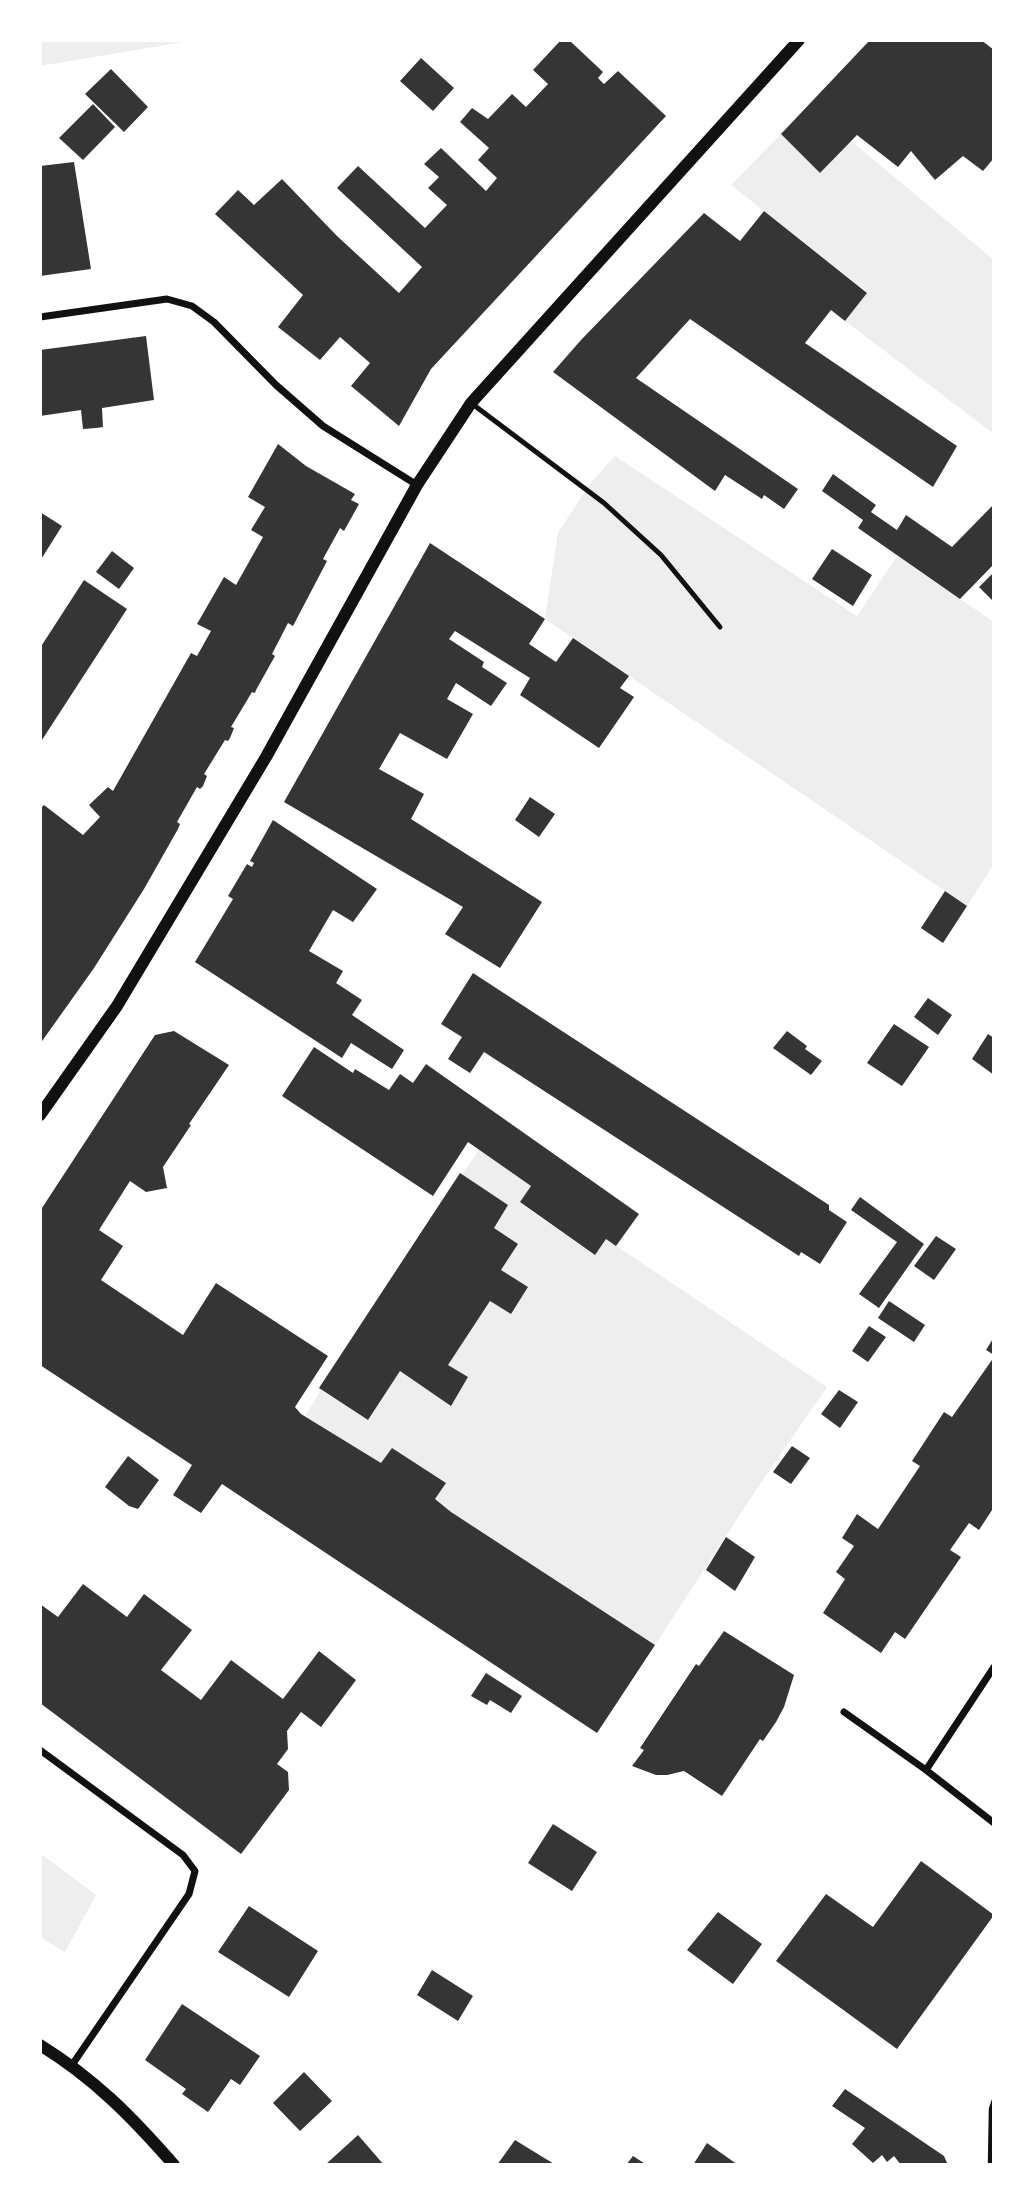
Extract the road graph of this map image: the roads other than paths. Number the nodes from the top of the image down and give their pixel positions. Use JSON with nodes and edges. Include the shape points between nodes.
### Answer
{"nodes":[{"id":1,"x":799,"y":40,"type":"edge"},
{"id":2,"x":40,"y":317,"type":"edge"},
{"id":3,"x":471,"y":403,"type":"junction"},
{"id":4,"x":417,"y":485,"type":"junction"},
{"id":5,"x":720,"y":627,"type":"dead end"},
{"id":6,"x":40,"y":1115,"type":"edge"},
{"id":7,"x":994,"y":1667,"type":"edge"},
{"id":8,"x":844,"y":1712,"type":"dead end"},
{"id":9,"x":40,"y":1750,"type":"edge"},
{"id":10,"x":926,"y":1770,"type":"junction"},
{"id":11,"x":994,"y":1823,"type":"edge"},
{"id":12,"x":40,"y":2045,"type":"edge"},
{"id":13,"x":72,"y":2065,"type":"junction"},
{"id":14,"x":174,"y":2165,"type":"edge"}],
"edges":[{"from":1,"to":3,"type":"street"},
{"from":2,"to":4,"type":"street","via":[[167,299],[192,306],[214,321],[323,426]]},
{"from":3,"to":4,"type":"street"},
{"from":3,"to":5,"type":"lane","via":[[604,503],[661,555]]},
{"from":4,"to":6,"type":"street","via":[[265,757],[117,1006]]},
{"from":7,"to":10,"type":"street"},
{"from":8,"to":10,"type":"street"},
{"from":9,"to":13,"type":"street","via":[[183,1855],[195,1871],[189,1894]]},
{"from":10,"to":11,"type":"street"},
{"from":12,"to":13,"type":"street"},
{"from":13,"to":14,"type":"street","via":[[130,2115]]}]}
